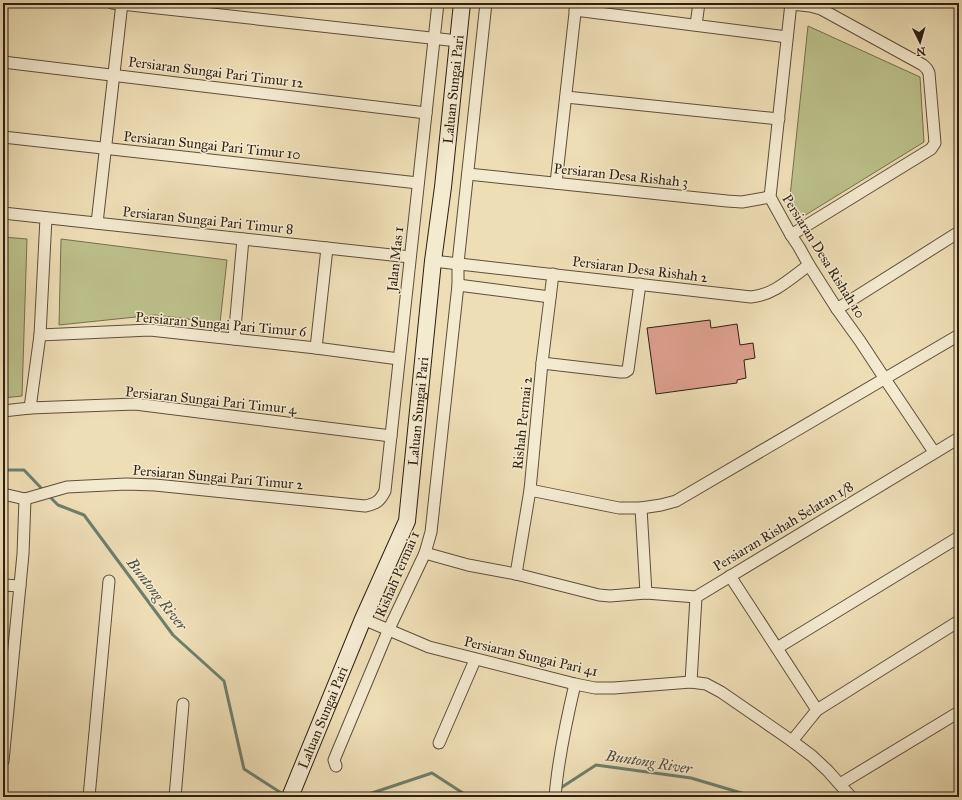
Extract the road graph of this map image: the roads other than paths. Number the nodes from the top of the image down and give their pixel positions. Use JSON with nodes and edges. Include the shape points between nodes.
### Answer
{"nodes":[{"id":1,"x":119,"y":3,"type":"edge"},
{"id":2,"x":438,"y":3,"type":"edge"},
{"id":3,"x":462,"y":3,"type":"edge"},
{"id":4,"x":486,"y":3,"type":"edge"},
{"id":5,"x":698,"y":3,"type":"edge"},
{"id":6,"x":791,"y":4,"type":"edge"},
{"id":7,"x":575,"y":6,"type":"edge"},
{"id":8,"x":696,"y":25,"type":"junction"},
{"id":9,"x":787,"y":37,"type":"junction"},
{"id":10,"x":434,"y":39,"type":"junction"},
{"id":11,"x":458,"y":41,"type":"junction"},
{"id":12,"x":3,"y":62,"type":"edge"},
{"id":13,"x":114,"y":75,"type":"junction"},
{"id":14,"x":566,"y":97,"type":"junction"},
{"id":15,"x":426,"y":113,"type":"junction"},
{"id":16,"x":779,"y":119,"type":"junction"},
{"id":17,"x":3,"y":136,"type":"edge"},
{"id":18,"x":105,"y":148,"type":"junction"},
{"id":19,"x":468,"y":174,"type":"junction"},
{"id":20,"x":418,"y":183,"type":"junction"},
{"id":21,"x":556,"y":184,"type":"junction"},
{"id":22,"x":770,"y":197,"type":"junction"},
{"id":23,"x":3,"y":213,"type":"edge"},
{"id":24,"x":46,"y":218,"type":"junction"},
{"id":25,"x":97,"y":223,"type":"junction"},
{"id":26,"x":959,"y":232,"type":"edge"},
{"id":27,"x":791,"y":236,"type":"junction"},
{"id":28,"x":243,"y":239,"type":"junction"},
{"id":29,"x":327,"y":248,"type":"junction"},
{"id":30,"x":410,"y":257,"type":"junction"},
{"id":31,"x":433,"y":261,"type":"junction"},
{"id":32,"x":458,"y":263,"type":"junction"},
{"id":33,"x":809,"y":265,"type":"junction"},
{"id":34,"x":553,"y":274,"type":"junction"},
{"id":35,"x":640,"y":284,"type":"junction"},
{"id":36,"x":458,"y":285,"type":"junction"},
{"id":37,"x":550,"y":297,"type":"junction"},
{"id":38,"x":837,"y":310,"type":"junction"},
{"id":39,"x":40,"y":334,"type":"junction"},
{"id":40,"x":959,"y":335,"type":"edge"},
{"id":41,"x":234,"y":339,"type":"junction"},
{"id":42,"x":316,"y":348,"type":"junction"},
{"id":43,"x":399,"y":359,"type":"junction"},
{"id":44,"x":542,"y":363,"type":"junction"},
{"id":45,"x":885,"y":379,"type":"junction"},
{"id":46,"x":30,"y":408,"type":"junction"},
{"id":47,"x":3,"y":411,"type":"edge"},
{"id":48,"x":391,"y":436,"type":"junction"},
{"id":49,"x":959,"y":438,"type":"edge"},
{"id":50,"x":934,"y":452,"type":"junction"},
{"id":51,"x":530,"y":490,"type":"junction"},
{"id":52,"x":3,"y":494,"type":"edge"},
{"id":53,"x":25,"y":499,"type":"junction"},
{"id":54,"x":365,"y":506,"type":"joint"},
{"id":55,"x":641,"y":508,"type":"junction"},
{"id":56,"x":959,"y":537,"type":"edge"},
{"id":57,"x":425,"y":553,"type":"junction"},
{"id":58,"x":516,"y":574,"type":"junction"},
{"id":59,"x":730,"y":576,"type":"junction"},
{"id":60,"x":109,"y":581,"type":"dead end"},
{"id":61,"x":3,"y":585,"type":"edge"},
{"id":62,"x":20,"y":586,"type":"junction"},
{"id":63,"x":646,"y":593,"type":"junction"},
{"id":64,"x":696,"y":597,"type":"junction"},
{"id":65,"x":363,"y":619,"type":"junction"},
{"id":66,"x":959,"y":621,"type":"edge"},
{"id":67,"x":388,"y":631,"type":"junction"},
{"id":68,"x":777,"y":648,"type":"junction"},
{"id":69,"x":475,"y":660,"type":"junction"},
{"id":70,"x":691,"y":682,"type":"junction"},
{"id":71,"x":575,"y":684,"type":"junction"},
{"id":72,"x":183,"y":704,"type":"dead end"},
{"id":73,"x":817,"y":710,"type":"junction"},
{"id":74,"x":959,"y":712,"type":"edge"},
{"id":75,"x":792,"y":741,"type":"junction"},
{"id":76,"x":439,"y":743,"type":"dead end"},
{"id":77,"x":3,"y":761,"type":"edge"},
{"id":78,"x":336,"y":766,"type":"dead end"},
{"id":79,"x":840,"y":784,"type":"junction"},
{"id":80,"x":89,"y":797,"type":"edge"},
{"id":81,"x":175,"y":797,"type":"edge"},
{"id":82,"x":290,"y":797,"type":"edge"},
{"id":83,"x":555,"y":797,"type":"edge"},
{"id":84,"x":851,"y":797,"type":"edge"}],
"edges":[{"from":1,"to":10,"type":"street"},
{"from":1,"to":13,"type":"street"},
{"from":2,"to":10,"type":"street","name":"Jalan Mas 1"},
{"from":3,"to":11,"type":"main road","name":"Laluan Sungai Pari"},
{"from":4,"to":19,"type":"street","name":"Rishah Permai 1"},
{"from":5,"to":8,"type":"street"},
{"from":6,"to":9,"type":"street","name":"Persiaran Desa Rishah 10"},
{"from":6,"to":27,"type":"street","via":[[821,9],[923,65],[929,73],[935,143],[931,149]]},
{"from":7,"to":8,"type":"street"},
{"from":7,"to":14,"type":"street"},
{"from":8,"to":9,"type":"street"},
{"from":9,"to":16,"type":"street","name":"Persiaran Desa Rishah 10"},
{"from":10,"to":11,"type":"street"},
{"from":10,"to":15,"type":"street","name":"Jalan Mas 1"},
{"from":11,"to":31,"type":"main road","name":"Laluan Sungai Pari"},
{"from":12,"to":13,"type":"street","name":"Persiaran Sungai Pari Timur 12"},
{"from":13,"to":15,"type":"street","name":"Persiaran Sungai Pari Timur 12"},
{"from":13,"to":18,"type":"street"},
{"from":14,"to":16,"type":"street"},
{"from":14,"to":21,"type":"street"},
{"from":15,"to":20,"type":"street","name":"Jalan Mas 1"},
{"from":16,"to":22,"type":"street","name":"Persiaran Desa Rishah 10"},
{"from":17,"to":18,"type":"street","name":"Persiaran Sungai Pari Timur 10"},
{"from":18,"to":20,"type":"street","name":"Persiaran Sungai Pari Timur 10"},
{"from":18,"to":25,"type":"street"},
{"from":19,"to":21,"type":"street","name":"Persiaran Desa Rishah 3"},
{"from":19,"to":32,"type":"street","name":"Rishah Permai 1"},
{"from":20,"to":30,"type":"street","name":"Jalan Mas 1"},
{"from":21,"to":22,"type":"street","name":"Persiaran Desa Rishah 3","via":[[727,202]]},
{"from":22,"to":27,"type":"street","name":"Persiaran Desa Rishah 10"},
{"from":23,"to":24,"type":"street","name":"Persiaran Sungai Pari Timur 8"},
{"from":24,"to":25,"type":"street","name":"Persiaran Sungai Pari Timur 8"},
{"from":24,"to":39,"type":"street"},
{"from":25,"to":28,"type":"street","name":"Persiaran Sungai Pari Timur 8"},
{"from":26,"to":38,"type":"street"},
{"from":27,"to":33,"type":"street","name":"Persiaran Desa Rishah 10"},
{"from":28,"to":29,"type":"street","name":"Persiaran Sungai Pari Timur 8"},
{"from":28,"to":41,"type":"street"},
{"from":29,"to":30,"type":"street","name":"Persiaran Sungai Pari Timur 8"},
{"from":29,"to":42,"type":"street"},
{"from":30,"to":43,"type":"street","name":"Jalan Mas 1"},
{"from":31,"to":32,"type":"street","name":"Persiaran Desa Rishah 2"},
{"from":31,"to":65,"type":"main road","name":"Laluan Sungai Pari","via":[[407,521]]},
{"from":32,"to":34,"type":"street","name":"Persiaran Desa Rishah 2"},
{"from":32,"to":36,"type":"street","name":"Rishah Permai 1"},
{"from":33,"to":35,"type":"street","name":"Persiaran Desa Rishah 2","via":[[770,293],[760,296]]},
{"from":33,"to":38,"type":"street","name":"Persiaran Desa Rishah 10"},
{"from":34,"to":35,"type":"street","name":"Persiaran Desa Rishah 2"},
{"from":34,"to":37,"type":"street","name":"Rishah Permai 2"},
{"from":35,"to":44,"type":"street","via":[[628,370],[620,372]]},
{"from":36,"to":37,"type":"street"},
{"from":36,"to":57,"type":"street","name":"Rishah Permai 1","via":[[431,532]]},
{"from":37,"to":44,"type":"street","name":"Rishah Permai 2"},
{"from":38,"to":45,"type":"street","name":"Persiaran Desa Rishah 10"},
{"from":39,"to":41,"type":"street","name":"Persiaran Sungai Pari Timur 6","via":[[150,330]]},
{"from":39,"to":46,"type":"street"},
{"from":40,"to":45,"type":"street"},
{"from":41,"to":42,"type":"street","name":"Persiaran Sungai Pari Timur 6"},
{"from":42,"to":43,"type":"street","name":"Persiaran Sungai Pari Timur 6"},
{"from":43,"to":48,"type":"street","name":"Jalan Mas 1"},
{"from":44,"to":51,"type":"street","name":"Rishah Permai 2"},
{"from":45,"to":50,"type":"street","name":"Persiaran Desa Rishah 10"},
{"from":45,"to":55,"type":"street","via":[[676,501]]},
{"from":46,"to":47,"type":"street","name":"Persiaran Sungai Pari Timur 4"},
{"from":46,"to":48,"type":"street","name":"Persiaran Sungai Pari Timur 4","via":[[135,404]]},
{"from":48,"to":54,"type":"street","name":"Jalan Mas 1","via":[[385,491],[381,499]]},
{"from":49,"to":50,"type":"street","name":"Persiaran Rishah Selatan 1/8"},
{"from":50,"to":59,"type":"street","name":"Persiaran Rishah Selatan 1/8"},
{"from":51,"to":55,"type":"street","via":[[619,508]]},
{"from":51,"to":58,"type":"street","name":"Rishah Permai 2"},
{"from":52,"to":53,"type":"street"},
{"from":53,"to":54,"type":"street","name":"Persiaran Sungai Pari Timur 2","via":[[67,487],[155,484]]},
{"from":53,"to":62,"type":"street"},
{"from":55,"to":63,"type":"street"},
{"from":56,"to":68,"type":"street"},
{"from":57,"to":58,"type":"street","via":[[468,565]]},
{"from":57,"to":67,"type":"street","name":"Rishah Permai 1"},
{"from":58,"to":63,"type":"street","via":[[599,595]]},
{"from":59,"to":64,"type":"street","name":"Persiaran Rishah Selatan 1/8"},
{"from":59,"to":68,"type":"street"},
{"from":60,"to":80,"type":"street"},
{"from":61,"to":62,"type":"street"},
{"from":62,"to":77,"type":"street"},
{"from":63,"to":64,"type":"street"},
{"from":64,"to":70,"type":"street"},
{"from":65,"to":67,"type":"street","name":"Persiaran Sungai Pari 41"},
{"from":65,"to":82,"type":"main road","name":"Laluan Sungai Pari"},
{"from":66,"to":73,"type":"street"},
{"from":67,"to":69,"type":"street","name":"Persiaran Sungai Pari 41","via":[[429,647]]},
{"from":67,"to":78,"type":"street","name":"Rishah Permai 1","via":[[334,760]]},
{"from":68,"to":73,"type":"street"},
{"from":69,"to":71,"type":"street","name":"Persiaran Sungai Pari 41"},
{"from":69,"to":76,"type":"street"},
{"from":70,"to":71,"type":"street","name":"Persiaran Sungai Pari 41","via":[[614,688]]},
{"from":70,"to":75,"type":"street","name":"Persiaran Sungai Pari 41","via":[[706,684],[721,692]]},
{"from":71,"to":83,"type":"street","via":[[563,735]]},
{"from":72,"to":81,"type":"street"},
{"from":73,"to":75,"type":"street"},
{"from":74,"to":79,"type":"street"},
{"from":75,"to":79,"type":"street","name":"Persiaran Sungai Pari 41","via":[[812,756]]},
{"from":79,"to":84,"type":"street","name":"Persiaran Sungai Pari 41"}]}
